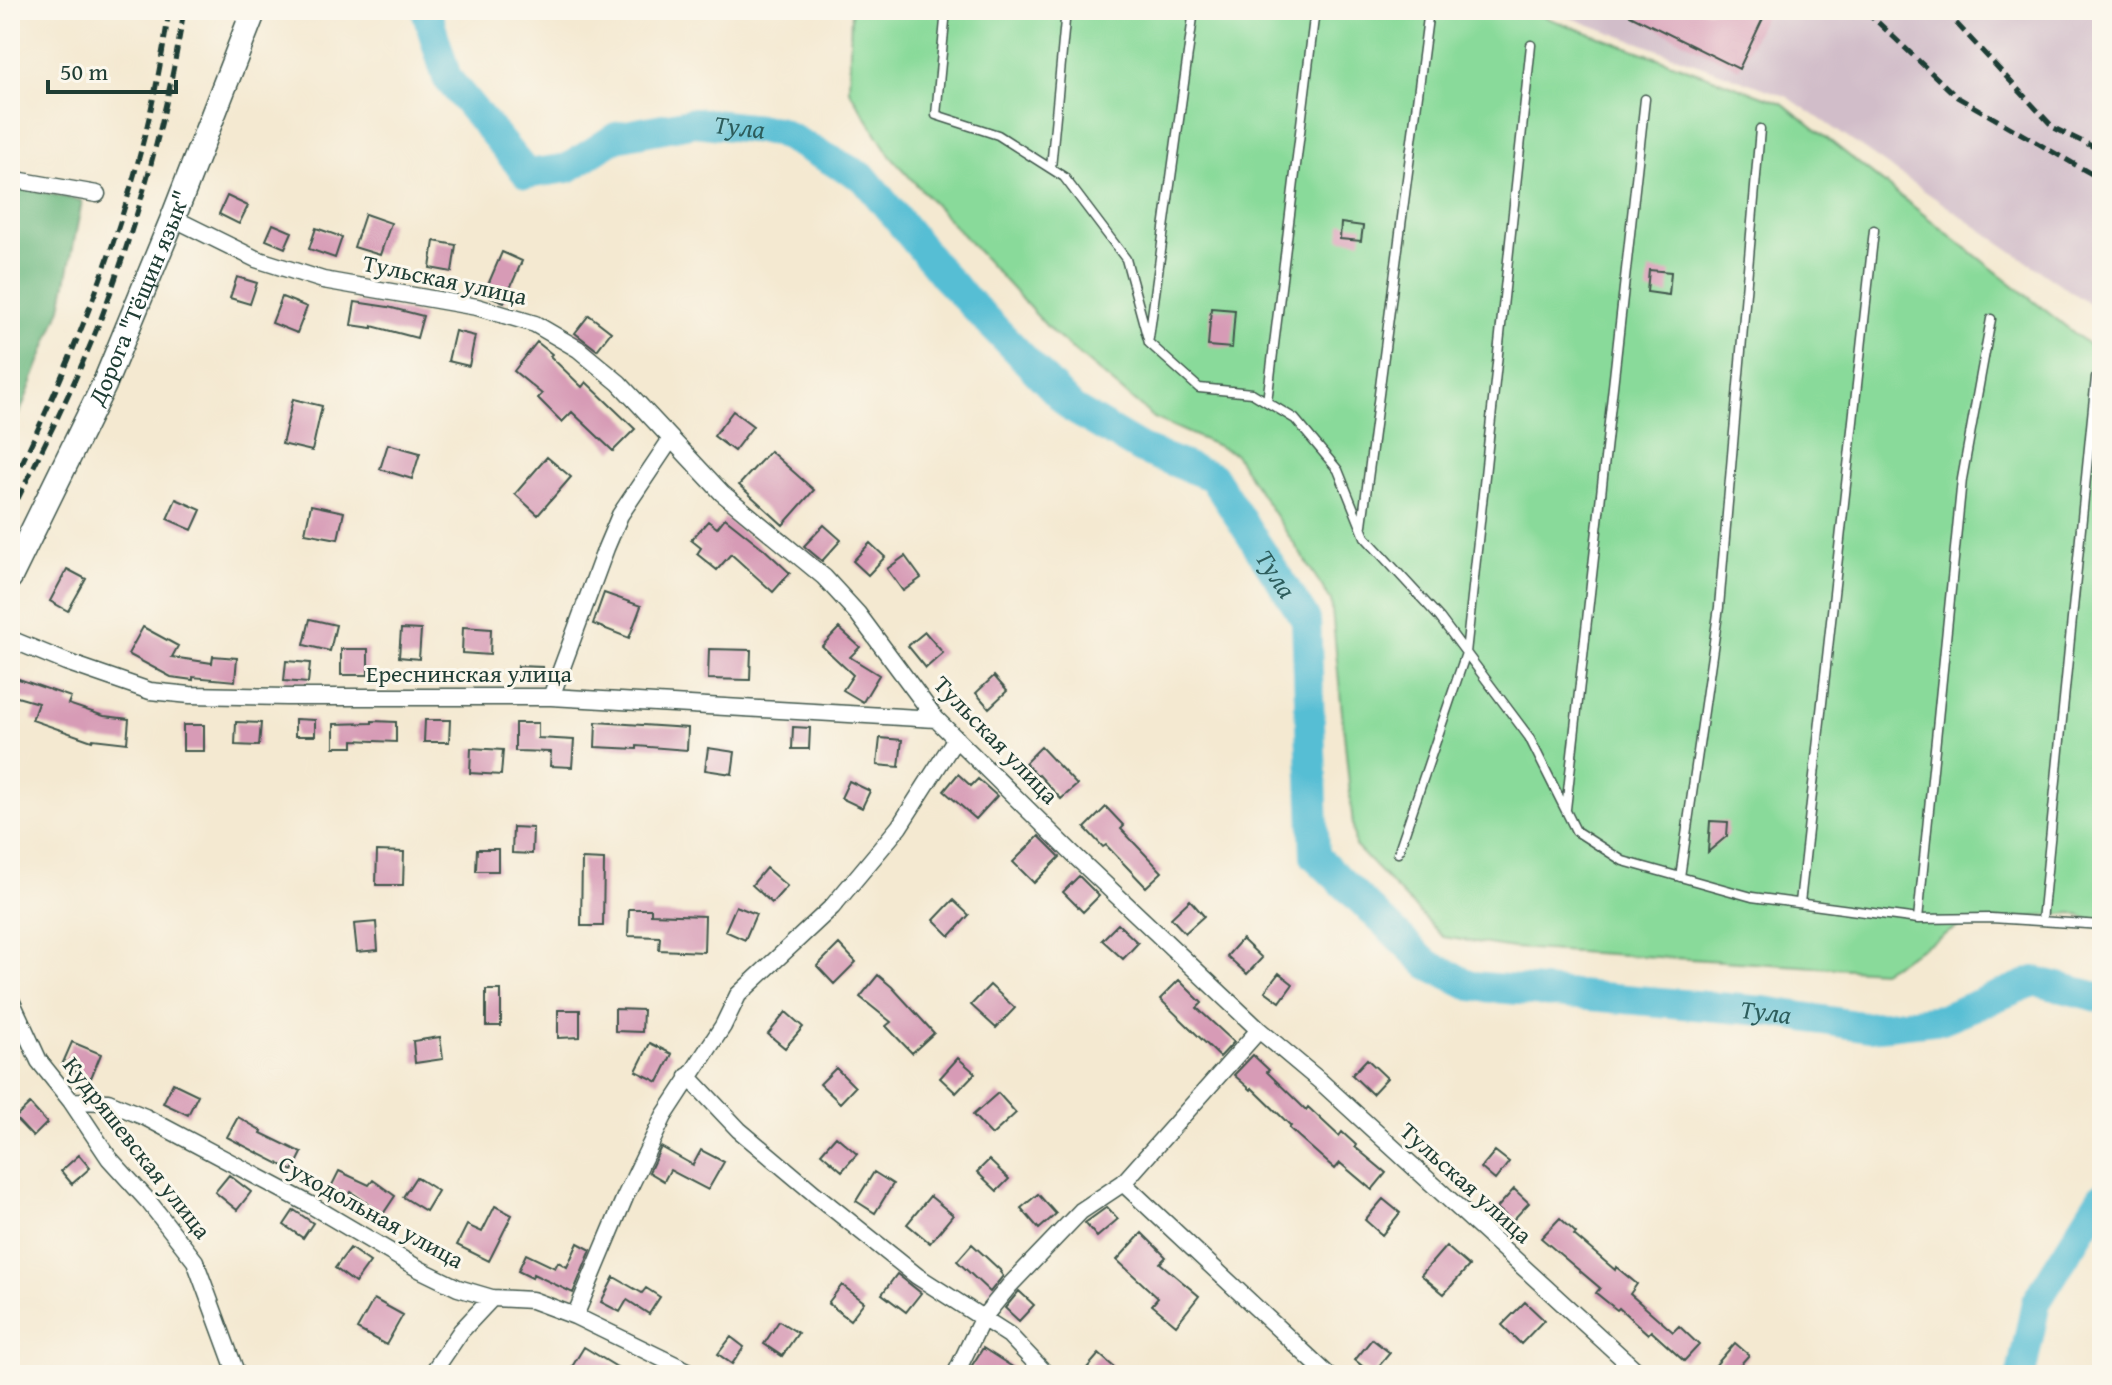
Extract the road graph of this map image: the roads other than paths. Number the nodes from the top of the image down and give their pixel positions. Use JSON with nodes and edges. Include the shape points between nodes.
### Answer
{"nodes":[{"id":1,"x":254,"y":10,"type":"edge"},
{"id":2,"x":946,"y":10,"type":"edge"},
{"id":3,"x":1066,"y":10,"type":"edge"},
{"id":4,"x":1194,"y":10,"type":"edge"},
{"id":5,"x":1315,"y":10,"type":"edge"},
{"id":6,"x":1429,"y":10,"type":"edge"},
{"id":7,"x":1531,"y":45,"type":"dead end"},
{"id":8,"x":1645,"y":99,"type":"dead end"},
{"id":9,"x":1760,"y":129,"type":"dead end"},
{"id":10,"x":1051,"y":168,"type":"junction"},
{"id":11,"x":10,"y":177,"type":"edge"},
{"id":12,"x":97,"y":194,"type":"dead end"},
{"id":13,"x":173,"y":218,"type":"junction"},
{"id":14,"x":1874,"y":230,"type":"dead end"},
{"id":15,"x":1991,"y":319,"type":"dead end"},
{"id":16,"x":1149,"y":343,"type":"junction"},
{"id":17,"x":2096,"y":377,"type":"dead end"},
{"id":18,"x":1267,"y":402,"type":"junction"},
{"id":19,"x":671,"y":439,"type":"junction"},
{"id":20,"x":1361,"y":528,"type":"junction"},
{"id":21,"x":10,"y":577,"type":"edge"},
{"id":22,"x":10,"y":639,"type":"edge"},
{"id":23,"x":1466,"y":653,"type":"junction"},
{"id":24,"x":551,"y":697,"type":"junction"},
{"id":25,"x":936,"y":719,"type":"junction"},
{"id":26,"x":956,"y":738,"type":"junction"},
{"id":27,"x":1566,"y":811,"type":"junction"},
{"id":28,"x":1398,"y":853,"type":"dead end"},
{"id":29,"x":1680,"y":877,"type":"junction"},
{"id":30,"x":1800,"y":903,"type":"junction"},
{"id":31,"x":1918,"y":919,"type":"junction"},
{"id":32,"x":2042,"y":921,"type":"junction"},
{"id":33,"x":2102,"y":925,"type":"edge"},
{"id":34,"x":10,"y":998,"type":"edge"},
{"id":35,"x":1259,"y":1030,"type":"junction"},
{"id":36,"x":688,"y":1076,"type":"junction"},
{"id":37,"x":71,"y":1101,"type":"junction"},
{"id":38,"x":1123,"y":1183,"type":"junction"},
{"id":39,"x":492,"y":1298,"type":"junction"},
{"id":40,"x":575,"y":1316,"type":"junction"},
{"id":41,"x":982,"y":1319,"type":"junction"},
{"id":42,"x":237,"y":1375,"type":"edge"},
{"id":43,"x":431,"y":1375,"type":"edge"},
{"id":44,"x":696,"y":1375,"type":"edge"},
{"id":45,"x":955,"y":1375,"type":"edge"},
{"id":46,"x":1047,"y":1375,"type":"edge"},
{"id":47,"x":1328,"y":1375,"type":"edge"},
{"id":48,"x":1641,"y":1375,"type":"edge"}],
"edges":[{"from":1,"to":13,"type":"main road","name":"Дорога \"Тёщин язык\""},
{"from":2,"to":10,"type":"lane","via":[[936,115],[998,135]]},
{"from":3,"to":10,"type":"lane"},
{"from":4,"to":16,"type":"lane"},
{"from":5,"to":18,"type":"lane"},
{"from":6,"to":20,"type":"lane"},
{"from":7,"to":23,"type":"lane"},
{"from":8,"to":27,"type":"lane"},
{"from":9,"to":29,"type":"lane","via":[[1719,607]]},
{"from":10,"to":16,"type":"lane","via":[[1064,177],[1126,259]]},
{"from":11,"to":12,"type":"street"},
{"from":13,"to":19,"type":"street","name":"Тульская улица","via":[[256,259],[323,280],[477,307],[535,324],[578,349],[619,383]]},
{"from":13,"to":21,"type":"main road","name":"Дорога \"Тёщин язык\"","via":[[104,385]]},
{"from":14,"to":30,"type":"lane"},
{"from":15,"to":31,"type":"lane","via":[[1962,479]]},
{"from":16,"to":18,"type":"lane","via":[[1199,388],[1252,393]]},
{"from":17,"to":32,"type":"lane"},
{"from":18,"to":20,"type":"lane","via":[[1295,419],[1338,470]]},
{"from":19,"to":24,"type":"street","via":[[620,515]]},
{"from":19,"to":25,"type":"street","name":"Тульская улица","via":[[722,493],[824,577]]},
{"from":20,"to":23,"type":"lane"},
{"from":22,"to":24,"type":"street","name":"Ереснинская улица","via":[[150,691]]},
{"from":23,"to":27,"type":"lane","via":[[1529,737]]},
{"from":23,"to":28,"type":"lane"},
{"from":24,"to":25,"type":"street","name":"Ереснинская улица"},
{"from":25,"to":26,"type":"street","name":"Тульская улица"},
{"from":26,"to":35,"type":"street","name":"Тульская улица"},
{"from":26,"to":36,"type":"street","via":[[899,827],[832,907],[738,995]]},
{"from":27,"to":29,"type":"lane","via":[[1576,831],[1623,861]]},
{"from":29,"to":30,"type":"lane","via":[[1752,897]]},
{"from":30,"to":31,"type":"lane"},
{"from":31,"to":32,"type":"lane"},
{"from":32,"to":33,"type":"lane"},
{"from":34,"to":37,"type":"street","name":"Кудряшевская улица","via":[[39,1061]]},
{"from":35,"to":38,"type":"street"},
{"from":35,"to":48,"type":"street","name":"Тульская улица"},
{"from":36,"to":40,"type":"street","via":[[625,1197]]},
{"from":36,"to":41,"type":"street","via":[[739,1130],[815,1194],[917,1276]]},
{"from":37,"to":39,"type":"street","name":"Суходольная улица","via":[[108,1102],[145,1117],[419,1269]]},
{"from":37,"to":42,"type":"street","name":"Кудряшевская улица","via":[[109,1158],[195,1261]]},
{"from":38,"to":41,"type":"street","via":[[1081,1211]]},
{"from":38,"to":47,"type":"street"},
{"from":39,"to":40,"type":"street","name":"Суходольная улица","via":[[532,1300]]},
{"from":39,"to":43,"type":"street"},
{"from":40,"to":44,"type":"street","name":"Суходольная улица"},
{"from":41,"to":45,"type":"street"},
{"from":41,"to":46,"type":"street","via":[[1009,1335]]}]}
